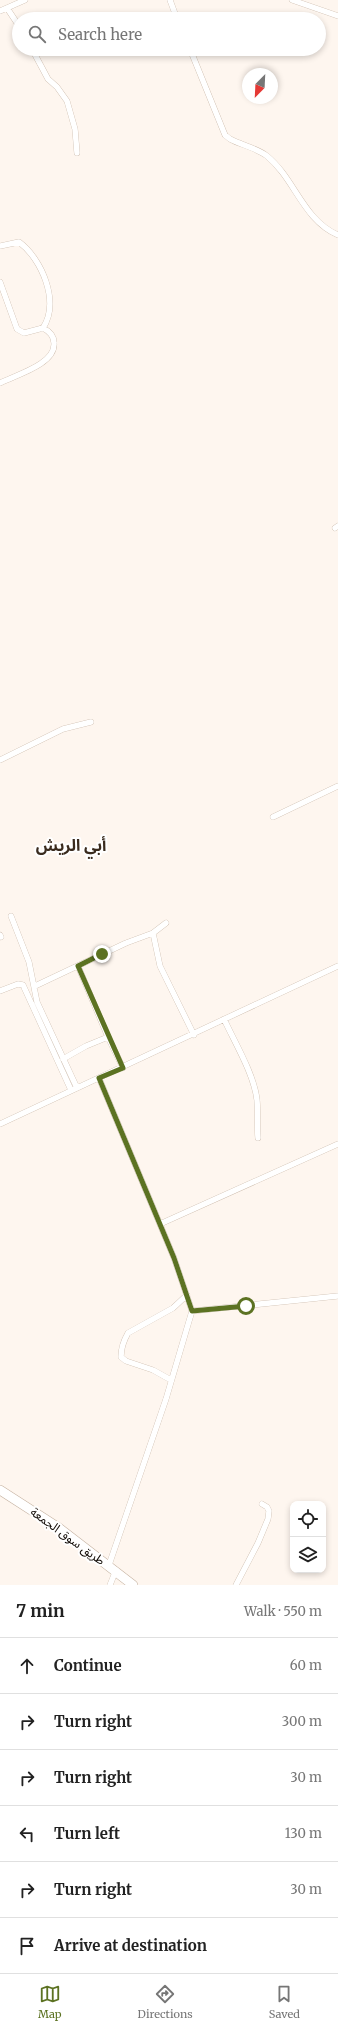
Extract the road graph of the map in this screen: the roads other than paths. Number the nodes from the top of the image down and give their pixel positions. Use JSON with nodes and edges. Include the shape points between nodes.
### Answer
{"nodes":[{"id":1,"x":25,"y":0,"type":"edge"},
{"id":2,"x":170,"y":0,"type":"edge"},
{"id":3,"x":292,"y":0,"type":"edge"},
{"id":4,"x":7,"y":8,"type":"junction"},
{"id":5,"x":0,"y":11,"type":"edge"},
{"id":6,"x":175,"y":12,"type":"edge"},
{"id":7,"x":12,"y":16,"type":"edge"},
{"id":8,"x":338,"y":16,"type":"edge"},
{"id":9,"x":36,"y":56,"type":"edge"},
{"id":10,"x":193,"y":56,"type":"edge"},
{"id":11,"x":76,"y":153,"type":"dead end"},
{"id":12,"x":338,"y":235,"type":"edge"},
{"id":13,"x":0,"y":246,"type":"edge"},
{"id":14,"x":0,"y":282,"type":"edge"},
{"id":15,"x":43,"y":328,"type":"junction"},
{"id":16,"x":0,"y":383,"type":"edge"},
{"id":17,"x":91,"y":722,"type":"dead end"},
{"id":18,"x":0,"y":760,"type":"edge"},
{"id":19,"x":338,"y":786,"type":"edge"},
{"id":20,"x":273,"y":817,"type":"dead end"},
{"id":21,"x":10,"y":916,"type":"dead end"},
{"id":22,"x":166,"y":923,"type":"dead end"},
{"id":23,"x":153,"y":933,"type":"junction"},
{"id":24,"x":78,"y":966,"type":"junction"},
{"id":25,"x":338,"y":966,"type":"edge"},
{"id":26,"x":35,"y":986,"type":"junction"},
{"id":27,"x":0,"y":991,"type":"edge"},
{"id":28,"x":224,"y":1019,"type":"junction"},
{"id":29,"x":194,"y":1034,"type":"junction"},
{"id":30,"x":108,"y":1037,"type":"junction"},
{"id":31,"x":63,"y":1059,"type":"junction"},
{"id":32,"x":123,"y":1068,"type":"junction"},
{"id":33,"x":99,"y":1078,"type":"junction"},
{"id":34,"x":74,"y":1089,"type":"junction"},
{"id":35,"x":0,"y":1124,"type":"edge"},
{"id":36,"x":258,"y":1138,"type":"dead end"},
{"id":37,"x":338,"y":1144,"type":"edge"},
{"id":38,"x":160,"y":1224,"type":"junction"},
{"id":39,"x":187,"y":1295,"type":"junction"},
{"id":40,"x":338,"y":1296,"type":"edge"},
{"id":41,"x":192,"y":1311,"type":"junction"},
{"id":42,"x":171,"y":1380,"type":"junction"},
{"id":43,"x":1,"y":1493,"type":"edge"},
{"id":44,"x":262,"y":1504,"type":"dead end"},
{"id":45,"x":112,"y":1568,"type":"junction"},
{"id":46,"x":110,"y":1585,"type":"edge"},
{"id":47,"x":133,"y":1585,"type":"edge"},
{"id":48,"x":236,"y":1585,"type":"edge"}],
"edges":[{"from":1,"to":4,"type":"street"},
{"from":2,"to":6,"type":"street"},
{"from":3,"to":8,"type":"street"},
{"from":4,"to":5,"type":"street"},
{"from":4,"to":7,"type":"street"},
{"from":9,"to":11,"type":"street","via":[[48,79],[67,101],[75,129]]},
{"from":10,"to":12,"type":"street","via":[[225,135],[267,156],[315,221]]},
{"from":13,"to":15,"type":"street","via":[[19,242],[37,264],[50,300],[50,316]]},
{"from":14,"to":15,"type":"street","via":[[17,329],[24,333]]},
{"from":15,"to":16,"type":"street","via":[[54,340],[51,354],[33,368]]},
{"from":17,"to":18,"type":"street","via":[[64,729]]},
{"from":19,"to":20,"type":"street"},
{"from":21,"to":26,"type":"street","via":[[29,962]]},
{"from":22,"to":23,"type":"street"},
{"from":23,"to":24,"type":"street"},
{"from":23,"to":29,"type":"street","via":[[160,966]]},
{"from":24,"to":26,"type":"street"},
{"from":24,"to":30,"type":"street"},
{"from":25,"to":28,"type":"street"},
{"from":26,"to":31,"type":"street","via":[[37,1002]]},
{"from":27,"to":34,"type":"street","via":[[18,984],[23,985]]},
{"from":28,"to":29,"type":"street"},
{"from":28,"to":36,"type":"street","via":[[245,1062],[257,1099]]},
{"from":29,"to":32,"type":"street"},
{"from":30,"to":31,"type":"street"},
{"from":30,"to":32,"type":"street"},
{"from":31,"to":34,"type":"street"},
{"from":32,"to":33,"type":"street"},
{"from":33,"to":34,"type":"street"},
{"from":33,"to":38,"type":"street"},
{"from":34,"to":35,"type":"street"},
{"from":37,"to":38,"type":"street"},
{"from":38,"to":39,"type":"street"},
{"from":39,"to":41,"type":"street"},
{"from":39,"to":42,"type":"street","via":[[173,1308],[128,1333],[121,1353],[121,1357],[126,1361],[153,1370]]},
{"from":40,"to":41,"type":"street"},
{"from":41,"to":42,"type":"street"},
{"from":42,"to":45,"type":"street"},
{"from":43,"to":45,"type":"main road","name":"طريق سوق الجمعة","via":[[39,1513]]},
{"from":44,"to":48,"type":"street","via":[[267,1506],[269,1511],[268,1519]]},
{"from":45,"to":46,"type":"street"},
{"from":45,"to":47,"type":"main road","name":"طريق سوق الجمعة"}]}
